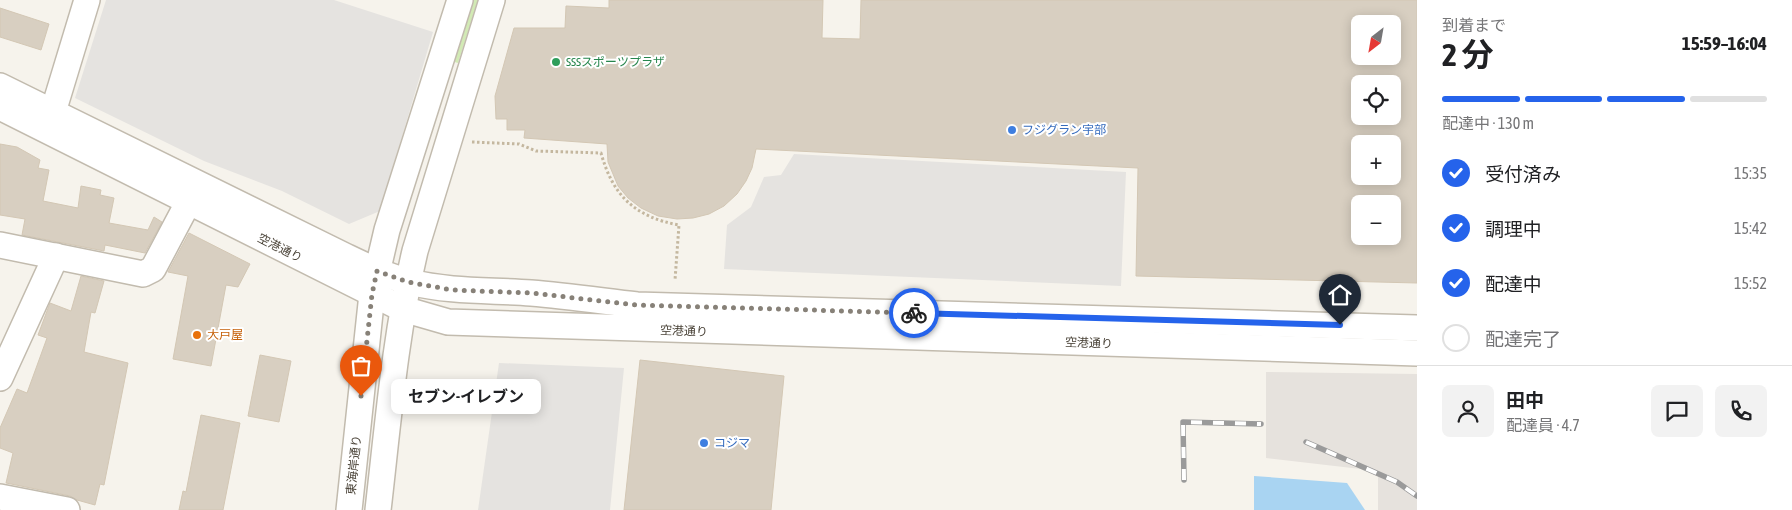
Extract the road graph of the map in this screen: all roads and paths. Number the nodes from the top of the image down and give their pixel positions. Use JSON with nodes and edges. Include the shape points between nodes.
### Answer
{"nodes":[{"id":1,"x":87,"y":0,"type":"edge"},
{"id":2,"x":460,"y":0,"type":"edge"},
{"id":3,"x":492,"y":0,"type":"edge"},
{"id":4,"x":0,"y":86,"type":"edge"},
{"id":5,"x":0,"y":108,"type":"edge"},
{"id":6,"x":53,"y":112,"type":"junction"},
{"id":7,"x":468,"y":141,"type":"dead end"},
{"id":8,"x":189,"y":201,"type":"junction"},
{"id":9,"x":0,"y":245,"type":"edge"},
{"id":10,"x":56,"y":256,"type":"junction"},
{"id":11,"x":675,"y":280,"type":"dead end"},
{"id":12,"x":374,"y":282,"type":"junction"},
{"id":13,"x":408,"y":282,"type":"junction"},
{"id":14,"x":402,"y":309,"type":"junction"},
{"id":15,"x":1417,"y":328,"type":"edge"},
{"id":16,"x":1417,"y":353,"type":"edge"},
{"id":17,"x":0,"y":378,"type":"edge"},
{"id":18,"x":0,"y":497,"type":"edge"},
{"id":19,"x":67,"y":510,"type":"edge"},
{"id":20,"x":349,"y":510,"type":"edge"},
{"id":21,"x":378,"y":510,"type":"edge"}],
"edges":[{"from":1,"to":6,"type":"street"},
{"from":2,"to":12,"type":"street","name":"東海岸通り"},
{"from":3,"to":13,"type":"street"},
{"from":4,"to":6,"type":"street","name":"空港通り"},
{"from":5,"to":8,"type":"street","name":"空港通り"},
{"from":6,"to":12,"type":"street","name":"空港通り"},
{"from":7,"to":11,"type":"path","via":[[519,144],[536,151],[601,153],[607,174],[630,205],[660,222],[679,225]]},
{"from":8,"to":10,"type":"street","via":[[153,269],[143,274]]},
{"from":8,"to":12,"type":"street","name":"空港通り"},
{"from":9,"to":10,"type":"street"},
{"from":10,"to":17,"type":"street"},
{"from":12,"to":13,"type":"street","name":"空港通り"},
{"from":12,"to":14,"type":"street","name":"空港通り"},
{"from":12,"to":20,"type":"street","name":"東海岸通り"},
{"from":13,"to":14,"type":"street"},
{"from":13,"to":15,"type":"street","name":"空港通り","via":[[452,290],[531,293],[637,305]]},
{"from":14,"to":16,"type":"street","name":"空港通り","via":[[448,322]]},
{"from":14,"to":21,"type":"street"},
{"from":18,"to":19,"type":"street"}]}
